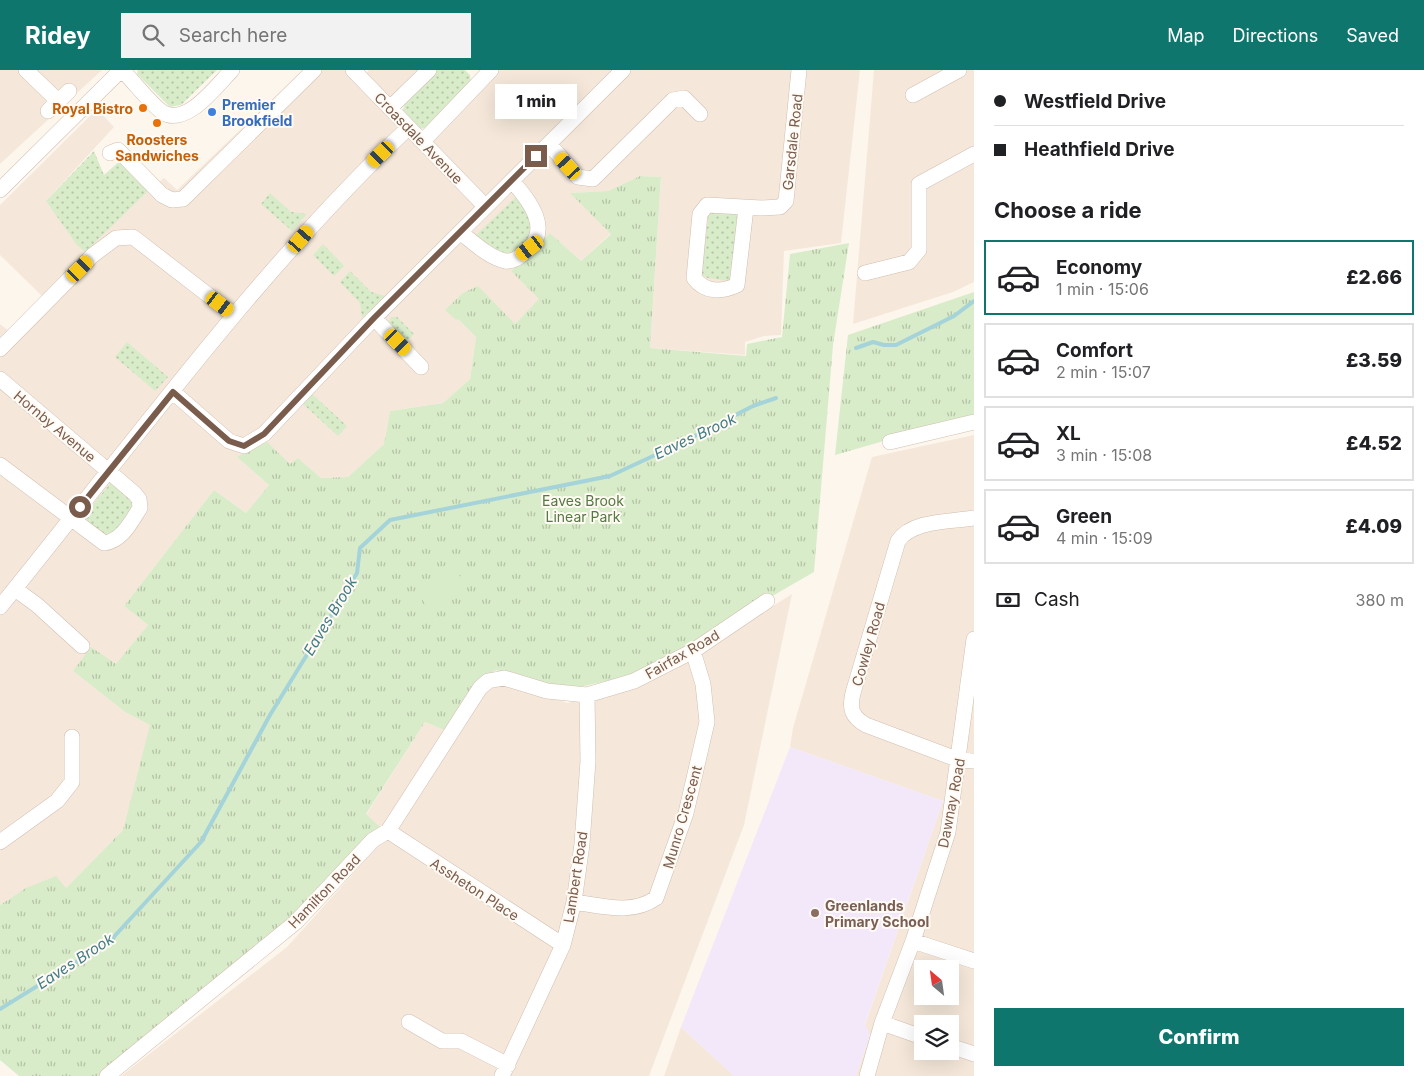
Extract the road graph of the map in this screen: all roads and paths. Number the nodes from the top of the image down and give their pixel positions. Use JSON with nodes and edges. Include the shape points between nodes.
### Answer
{"nodes":[{"id":1,"x":26,"y":70,"type":"edge"},
{"id":2,"x":122,"y":70,"type":"edge"},
{"id":3,"x":232,"y":70,"type":"edge"},
{"id":4,"x":314,"y":70,"type":"edge"},
{"id":5,"x":352,"y":70,"type":"edge"},
{"id":6,"x":429,"y":70,"type":"edge"},
{"id":7,"x":799,"y":70,"type":"edge"},
{"id":8,"x":959,"y":70,"type":"edge"},
{"id":9,"x":483,"y":72,"type":"edge"},
{"id":10,"x":616,"y":72,"type":"edge"},
{"id":11,"x":913,"y":94,"type":"dead end"},
{"id":12,"x":58,"y":101,"type":"dead end"},
{"id":13,"x":390,"y":108,"type":"junction"},
{"id":14,"x":700,"y":114,"type":"dead end"},
{"id":15,"x":408,"y":128,"type":"junction"},
{"id":16,"x":423,"y":141,"type":"junction"},
{"id":17,"x":549,"y":144,"type":"junction"},
{"id":18,"x":110,"y":153,"type":"dead end"},
{"id":19,"x":974,"y":154,"type":"edge"},
{"id":20,"x":512,"y":181,"type":"junction"},
{"id":21,"x":0,"y":190,"type":"edge"},
{"id":22,"x":485,"y":206,"type":"junction"},
{"id":23,"x":746,"y":208,"type":"junction"},
{"id":24,"x":460,"y":232,"type":"junction"},
{"id":25,"x":865,"y":273,"type":"dead end"},
{"id":26,"x":234,"y":315,"type":"junction"},
{"id":27,"x":374,"y":318,"type":"junction"},
{"id":28,"x":0,"y":349,"type":"edge"},
{"id":29,"x":421,"y":367,"type":"dead end"},
{"id":30,"x":0,"y":379,"type":"edge"},
{"id":31,"x":173,"y":392,"type":"junction"},
{"id":32,"x":974,"y":422,"type":"edge"},
{"id":33,"x":890,"y":442,"type":"dead end"},
{"id":34,"x":0,"y":465,"type":"edge"},
{"id":35,"x":110,"y":472,"type":"junction"},
{"id":36,"x":974,"y":518,"type":"edge"},
{"id":37,"x":70,"y":519,"type":"junction"},
{"id":38,"x":14,"y":589,"type":"junction"},
{"id":39,"x":766,"y":601,"type":"dead end"},
{"id":40,"x":0,"y":607,"type":"edge"},
{"id":41,"x":974,"y":639,"type":"edge"},
{"id":42,"x":82,"y":646,"type":"dead end"},
{"id":43,"x":693,"y":651,"type":"junction"},
{"id":44,"x":504,"y":678,"type":"joint"},
{"id":45,"x":587,"y":695,"type":"junction"},
{"id":46,"x":72,"y":737,"type":"dead end"},
{"id":47,"x":967,"y":760,"type":"edge"},
{"id":48,"x":388,"y":832,"type":"junction"},
{"id":49,"x":0,"y":842,"type":"edge"},
{"id":50,"x":574,"y":902,"type":"junction"},
{"id":51,"x":913,"y":941,"type":"junction"},
{"id":52,"x":563,"y":945,"type":"junction"},
{"id":53,"x":974,"y":961,"type":"edge"},
{"id":54,"x":409,"y":1022,"type":"dead end"},
{"id":55,"x":882,"y":1023,"type":"junction"},
{"id":56,"x":914,"y":1034,"type":"edge"},
{"id":57,"x":959,"y":1049,"type":"edge"},
{"id":58,"x":974,"y":1054,"type":"edge"},
{"id":59,"x":505,"y":1070,"type":"edge"},
{"id":60,"x":107,"y":1076,"type":"edge"},
{"id":61,"x":868,"y":1076,"type":"edge"}],
"edges":[{"from":1,"to":12,"type":"street"},
{"from":2,"to":3,"type":"street","via":[[163,112],[175,116],[190,112]]},
{"from":2,"to":21,"type":"street"},
{"from":4,"to":18,"type":"street","via":[[183,199],[172,200],[162,194],[118,150]]},
{"from":5,"to":13,"type":"street","name":"Croasdale Avenue"},
{"from":6,"to":13,"type":"street"},
{"from":7,"to":23,"type":"street","name":"Garsdale Road","via":[[786,201],[780,207]]},
{"from":8,"to":11,"type":"street"},
{"from":9,"to":16,"type":"street"},
{"from":10,"to":17,"type":"street"},
{"from":13,"to":15,"type":"street","name":"Croasdale Avenue"},
{"from":14,"to":17,"type":"street","via":[[684,98],[673,100],[592,179],[578,177]]},
{"from":15,"to":16,"type":"street","name":"Croasdale Avenue"},
{"from":15,"to":26,"type":"street","via":[[354,179]]},
{"from":16,"to":22,"type":"street","name":"Croasdale Avenue"},
{"from":17,"to":20,"type":"street"},
{"from":19,"to":25,"type":"street","via":[[919,184],[919,250],[909,262]]},
{"from":20,"to":22,"type":"street"},
{"from":20,"to":24,"type":"street","via":[[526,196],[540,228],[538,238],[530,248],[514,261],[506,261],[484,251]]},
{"from":22,"to":24,"type":"street"},
{"from":23,"to":23,"type":"street","name":"Garsdale Road","via":[[737,285],[726,290],[705,288],[694,278],[700,214],[707,206]]},
{"from":24,"to":27,"type":"street"},
{"from":26,"to":28,"type":"street","via":[[133,237],[116,238],[93,256]]},
{"from":26,"to":31,"type":"street"},
{"from":27,"to":29,"type":"street"},
{"from":27,"to":31,"type":"street","via":[[264,434],[244,446],[229,441]]},
{"from":30,"to":35,"type":"street","name":"Hornby Avenue"},
{"from":31,"to":35,"type":"street"},
{"from":32,"to":33,"type":"street"},
{"from":34,"to":37,"type":"street"},
{"from":35,"to":37,"type":"street"},
{"from":35,"to":37,"type":"street","name":"Hornby Avenue","via":[[139,499],[140,508],[122,534],[114,542],[104,543]]},
{"from":36,"to":47,"type":"street","name":"Cowley Road","via":[[912,528],[903,534],[895,549],[851,702],[856,718],[866,725]]},
{"from":37,"to":38,"type":"street"},
{"from":38,"to":40,"type":"street"},
{"from":38,"to":42,"type":"street","via":[[38,605]]},
{"from":39,"to":43,"type":"street","name":"Fairfax Road"},
{"from":41,"to":47,"type":"street","name":"Dawnay Road"},
{"from":43,"to":45,"type":"street","name":"Fairfax Road","via":[[634,681]]},
{"from":43,"to":50,"type":"street","name":"Munro Crescent","via":[[703,684],[707,722],[686,813],[656,898],[645,906],[632,909]]},
{"from":44,"to":45,"type":"street","name":"Fairfax Road","via":[[547,691]]},
{"from":44,"to":48,"type":"street","name":"Hamilton Road","via":[[488,681],[480,688]]},
{"from":45,"to":50,"type":"street","name":"Lambert Road","via":[[588,761]]},
{"from":46,"to":49,"type":"street","via":[[72,782],[56,801]]},
{"from":47,"to":51,"type":"street","name":"Dawnay Road"},
{"from":48,"to":52,"type":"street","name":"Assheton Place"},
{"from":48,"to":60,"type":"street","name":"Hamilton Road","via":[[373,840],[296,922]]},
{"from":50,"to":52,"type":"street","name":"Lambert Road"},
{"from":51,"to":53,"type":"street"},
{"from":51,"to":55,"type":"street","name":"Dawnay Road"},
{"from":52,"to":59,"type":"street","name":"Lambert Road"},
{"from":54,"to":59,"type":"street","via":[[442,1042],[461,1041]]},
{"from":55,"to":56,"type":"street"},
{"from":55,"to":61,"type":"street","name":"Dawnay Road"},
{"from":57,"to":58,"type":"street"}]}
